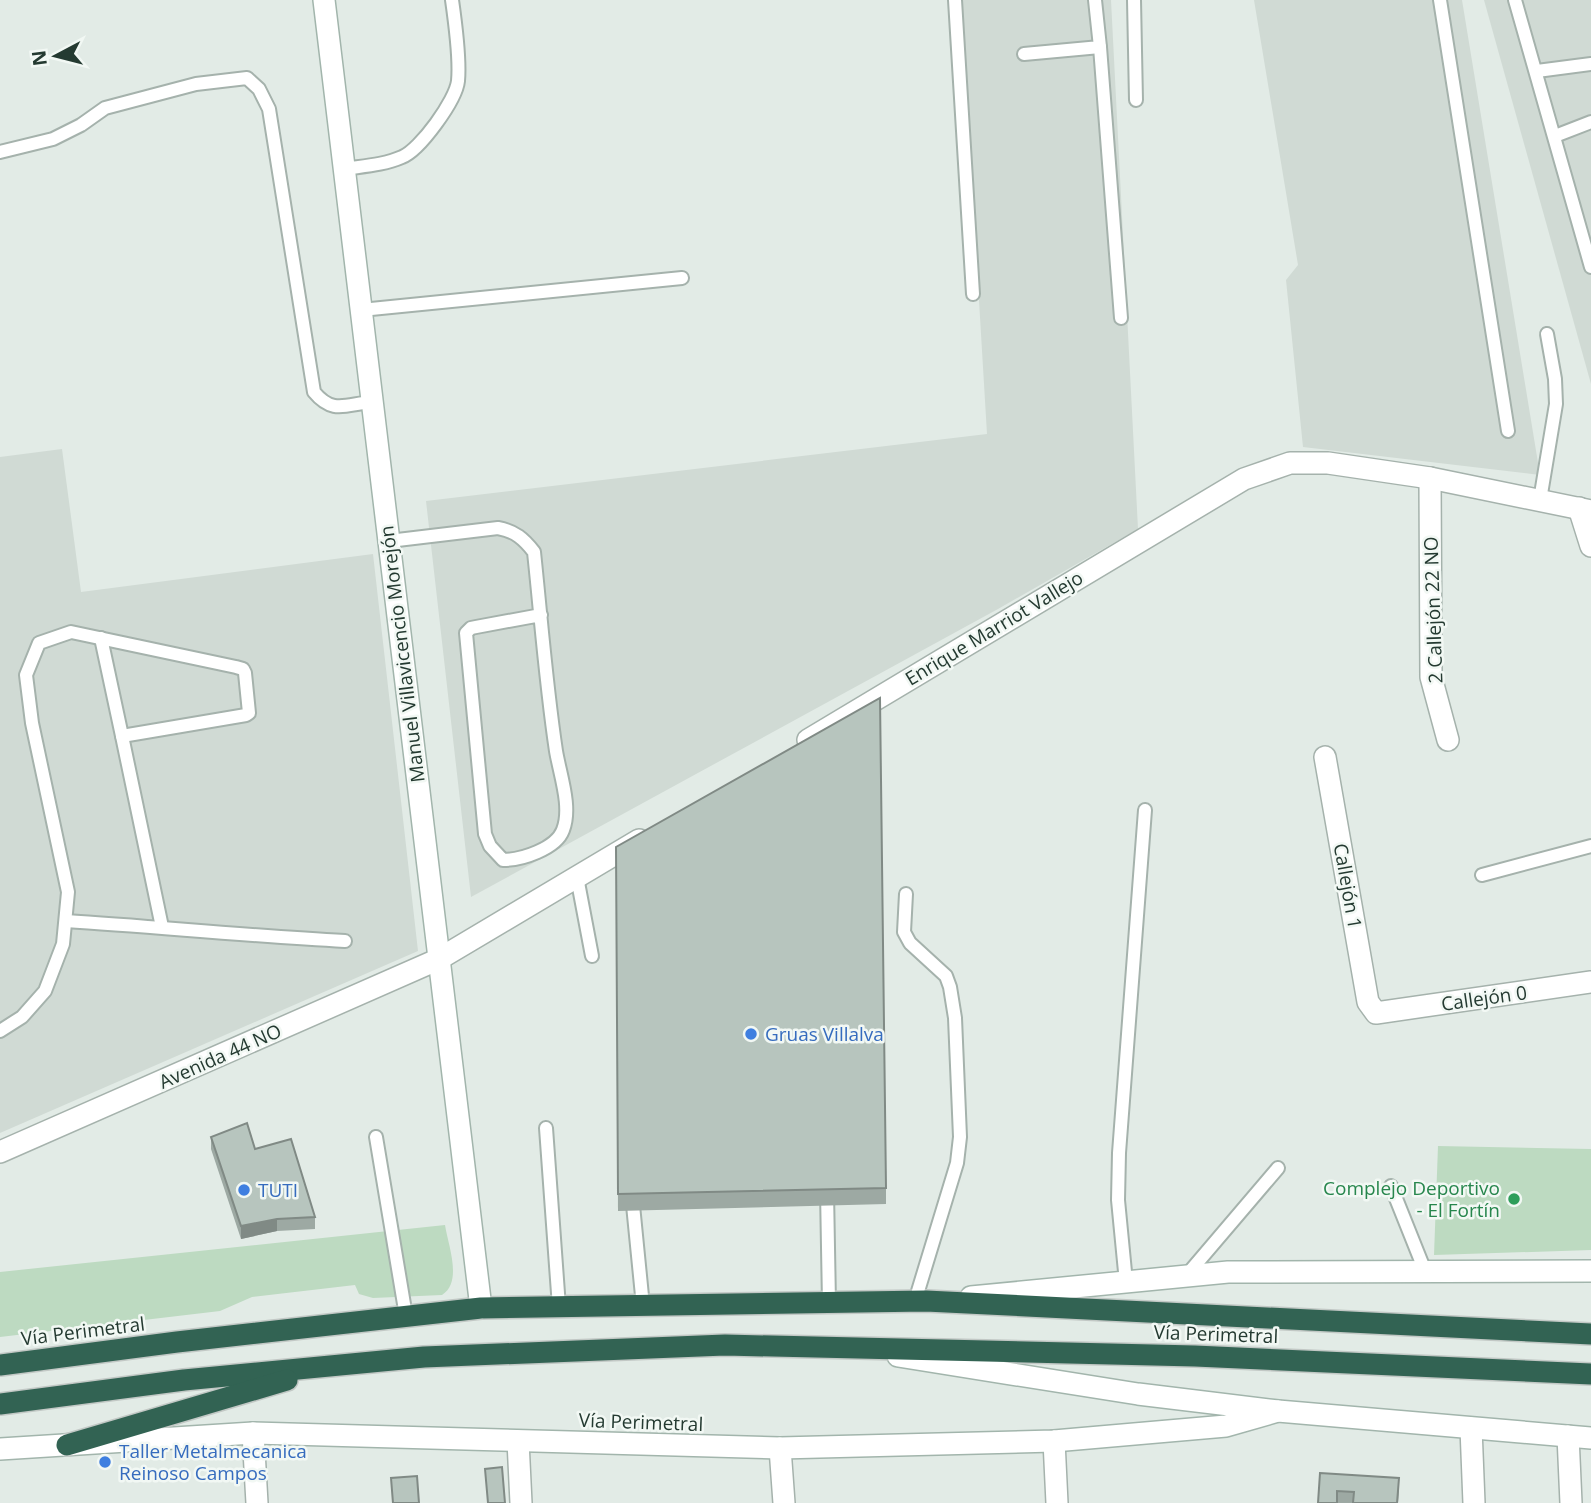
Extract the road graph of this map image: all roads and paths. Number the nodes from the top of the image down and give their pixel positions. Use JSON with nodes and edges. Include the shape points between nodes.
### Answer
{"nodes":[{"id":1,"x":324,"y":0,"type":"edge"},
{"id":2,"x":452,"y":0,"type":"edge"},
{"id":3,"x":955,"y":0,"type":"edge"},
{"id":4,"x":1095,"y":0,"type":"edge"},
{"id":5,"x":1134,"y":0,"type":"edge"},
{"id":6,"x":1440,"y":0,"type":"edge"},
{"id":7,"x":1515,"y":0,"type":"edge"},
{"id":8,"x":1100,"y":47,"type":"junction"},
{"id":9,"x":1024,"y":54,"type":"dead end"},
{"id":10,"x":1591,"y":64,"type":"edge"},
{"id":11,"x":1537,"y":71,"type":"junction"},
{"id":12,"x":1136,"y":100,"type":"dead end"},
{"id":13,"x":1591,"y":122,"type":"edge"},
{"id":14,"x":1555,"y":136,"type":"junction"},
{"id":15,"x":0,"y":152,"type":"edge"},
{"id":16,"x":344,"y":169,"type":"junction"},
{"id":17,"x":1591,"y":267,"type":"edge"},
{"id":18,"x":682,"y":278,"type":"dead end"},
{"id":19,"x":973,"y":294,"type":"dead end"},
{"id":20,"x":361,"y":310,"type":"junction"},
{"id":21,"x":1121,"y":318,"type":"dead end"},
{"id":22,"x":1547,"y":334,"type":"dead end"},
{"id":23,"x":372,"y":402,"type":"junction"},
{"id":24,"x":1508,"y":431,"type":"dead end"},
{"id":25,"x":1430,"y":478,"type":"junction"},
{"id":26,"x":1540,"y":500,"type":"junction"},
{"id":27,"x":1585,"y":509,"type":"edge"},
{"id":28,"x":389,"y":541,"type":"junction"},
{"id":29,"x":1591,"y":546,"type":"edge"},
{"id":30,"x":541,"y":615,"type":"junction"},
{"id":31,"x":102,"y":638,"type":"junction"},
{"id":32,"x":122,"y":736,"type":"junction"},
{"id":33,"x":1448,"y":740,"type":"dead end"},
{"id":34,"x":791,"y":749,"type":"edge"},
{"id":35,"x":1325,"y":757,"type":"dead end"},
{"id":36,"x":1145,"y":810,"type":"dead end"},
{"id":37,"x":660,"y":827,"type":"edge"},
{"id":38,"x":1591,"y":846,"type":"edge"},
{"id":39,"x":1482,"y":875,"type":"dead end"},
{"id":40,"x":577,"y":877,"type":"junction"},
{"id":41,"x":906,"y":894,"type":"dead end"},
{"id":42,"x":66,"y":921,"type":"junction"},
{"id":43,"x":162,"y":927,"type":"junction"},
{"id":44,"x":345,"y":941,"type":"dead end"},
{"id":45,"x":592,"y":956,"type":"dead end"},
{"id":46,"x":439,"y":959,"type":"junction"},
{"id":47,"x":1591,"y":982,"type":"edge"},
{"id":48,"x":1376,"y":1013,"type":"joint"},
{"id":49,"x":0,"y":1031,"type":"edge"},
{"id":50,"x":546,"y":1128,"type":"dead end"},
{"id":51,"x":376,"y":1136,"type":"dead end"},
{"id":52,"x":0,"y":1152,"type":"edge"},
{"id":53,"x":1278,"y":1168,"type":"dead end"},
{"id":54,"x":827,"y":1181,"type":"edge"},
{"id":55,"x":632,"y":1184,"type":"edge"},
{"id":56,"x":1391,"y":1186,"type":"dead end"},
{"id":57,"x":1425,"y":1271,"type":"junction"},
{"id":58,"x":1591,"y":1271,"type":"edge"},
{"id":59,"x":1186,"y":1276,"type":"junction"},
{"id":60,"x":1126,"y":1282,"type":"junction"},
{"id":61,"x":920,"y":1301,"type":"junction"},
{"id":62,"x":829,"y":1303,"type":"junction"},
{"id":63,"x":643,"y":1306,"type":"junction"},
{"id":64,"x":559,"y":1307,"type":"junction"},
{"id":65,"x":481,"y":1308,"type":"junction"},
{"id":66,"x":407,"y":1316,"type":"junction"},
{"id":67,"x":1591,"y":1334,"type":"edge"},
{"id":68,"x":839,"y":1346,"type":"junction"},
{"id":69,"x":0,"y":1365,"type":"edge"},
{"id":70,"x":330,"y":1367,"type":"junction"},
{"id":71,"x":1591,"y":1374,"type":"edge"},
{"id":72,"x":0,"y":1404,"type":"edge"},
{"id":73,"x":1278,"y":1411,"type":"junction"},
{"id":74,"x":1471,"y":1428,"type":"junction"},
{"id":75,"x":253,"y":1433,"type":"junction"},
{"id":76,"x":1568,"y":1436,"type":"junction"},
{"id":77,"x":1591,"y":1438,"type":"edge"},
{"id":78,"x":518,"y":1441,"type":"junction"},
{"id":79,"x":1054,"y":1441,"type":"junction"},
{"id":80,"x":67,"y":1445,"type":"junction"},
{"id":81,"x":780,"y":1448,"type":"junction"},
{"id":82,"x":0,"y":1450,"type":"edge"},
{"id":83,"x":257,"y":1503,"type":"edge"},
{"id":84,"x":522,"y":1503,"type":"edge"},
{"id":85,"x":784,"y":1503,"type":"edge"},
{"id":86,"x":1057,"y":1503,"type":"edge"},
{"id":87,"x":1474,"y":1503,"type":"edge"},
{"id":88,"x":1571,"y":1503,"type":"edge"}],
"edges":[{"from":1,"to":16,"type":"street","name":"Manuel Villavicencio Morejón"},
{"from":2,"to":16,"type":"lane","via":[[458,81],[452,103],[405,157]]},
{"from":3,"to":19,"type":"lane"},
{"from":4,"to":8,"type":"lane"},
{"from":5,"to":12,"type":"lane"},
{"from":6,"to":24,"type":"lane"},
{"from":7,"to":11,"type":"lane"},
{"from":8,"to":9,"type":"lane"},
{"from":8,"to":21,"type":"lane"},
{"from":10,"to":11,"type":"lane"},
{"from":11,"to":14,"type":"lane"},
{"from":13,"to":14,"type":"lane"},
{"from":14,"to":17,"type":"lane"},
{"from":15,"to":23,"type":"lane","via":[[53,139],[105,108],[196,84],[247,78],[269,109],[314,392],[332,407]]},
{"from":16,"to":20,"type":"street","name":"Manuel Villavicencio Morejón"},
{"from":18,"to":20,"type":"lane"},
{"from":20,"to":23,"type":"street","name":"Manuel Villavicencio Morejón"},
{"from":22,"to":26,"type":"lane","via":[[1556,404]]},
{"from":23,"to":28,"type":"street","name":"Manuel Villavicencio Morejón"},
{"from":25,"to":26,"type":"street","name":"Enrique Marriot Vallejo"},
{"from":25,"to":33,"type":"street","name":"2 Callejón 22 NO","via":[[1432,677]]},
{"from":25,"to":34,"type":"street","name":"Enrique Marriot Vallejo","via":[[1328,463],[1290,463],[1244,479]]},
{"from":26,"to":27,"type":"street","name":"Enrique Marriot Vallejo"},
{"from":27,"to":29,"type":"street"},
{"from":28,"to":30,"type":"lane","via":[[511,530],[534,552]]},
{"from":28,"to":46,"type":"street","name":"Manuel Villavicencio Morejón"},
{"from":30,"to":30,"type":"lane","via":[[566,819],[562,834],[551,843],[531,856],[503,860],[485,834],[466,634],[476,626]]},
{"from":31,"to":32,"type":"lane"},
{"from":31,"to":32,"type":"lane","via":[[236,667],[245,673],[249,713]]},
{"from":31,"to":42,"type":"lane","via":[[71,632],[39,643],[26,675],[68,892]]},
{"from":32,"to":43,"type":"lane"},
{"from":35,"to":48,"type":"street","name":"Callejón 1","via":[[1368,1002]]},
{"from":36,"to":60,"type":"lane","via":[[1119,1153],[1118,1200]]},
{"from":37,"to":40,"type":"street"},
{"from":38,"to":39,"type":"lane"},
{"from":40,"to":45,"type":"lane"},
{"from":40,"to":46,"type":"street"},
{"from":41,"to":61,"type":"lane","via":[[904,932],[946,976],[950,987],[960,1137]]},
{"from":42,"to":43,"type":"lane"},
{"from":42,"to":49,"type":"lane","via":[[63,944],[45,991],[22,1017]]},
{"from":43,"to":44,"type":"lane"},
{"from":46,"to":52,"type":"street","name":"Avenida 44 NO"},
{"from":46,"to":65,"type":"street","name":"Manuel Villavicencio Morejón"},
{"from":47,"to":48,"type":"street","name":"Callejón 0"},
{"from":50,"to":64,"type":"lane"},
{"from":51,"to":66,"type":"lane"},
{"from":53,"to":59,"type":"lane"},
{"from":54,"to":62,"type":"lane"},
{"from":55,"to":63,"type":"lane"},
{"from":56,"to":57,"type":"lane"},
{"from":57,"to":58,"type":"street","name":"Vía Perimetral"},
{"from":57,"to":59,"type":"street","name":"Vía Perimetral"},
{"from":59,"to":60,"type":"street","name":"Vía Perimetral"},
{"from":60,"to":61,"type":"street","name":"Vía Perimetral"},
{"from":61,"to":62,"type":"highway","name":"Vía Perimetral"},
{"from":61,"to":67,"type":"highway","name":"Vía Perimetral"},
{"from":62,"to":63,"type":"highway","name":"Vía Perimetral"},
{"from":63,"to":64,"type":"highway","name":"Vía Perimetral"},
{"from":64,"to":65,"type":"highway","name":"Vía Perimetral"},
{"from":65,"to":66,"type":"highway","name":"Vía Perimetral"},
{"from":66,"to":69,"type":"highway","name":"Vía Perimetral"},
{"from":68,"to":70,"type":"highway","name":"Vía Perimetral","via":[[485,1353]]},
{"from":68,"to":71,"type":"highway","name":"Vía Perimetral"},
{"from":68,"to":73,"type":"street","name":"Vía Perimetral","via":[[1138,1394]]},
{"from":70,"to":72,"type":"highway","name":"Vía Perimetral"},
{"from":70,"to":80,"type":"highway"},
{"from":73,"to":74,"type":"street","name":"Vía Perimetral"},
{"from":73,"to":79,"type":"street","name":"Vía Perimetral","via":[[1226,1426]]},
{"from":74,"to":76,"type":"street","name":"Vía Perimetral"},
{"from":74,"to":87,"type":"street"},
{"from":75,"to":78,"type":"street","name":"Vía Perimetral"},
{"from":75,"to":80,"type":"street","name":"Vía Perimetral"},
{"from":75,"to":83,"type":"street"},
{"from":76,"to":77,"type":"street","name":"Vía Perimetral"},
{"from":76,"to":88,"type":"street"},
{"from":78,"to":81,"type":"street","name":"Vía Perimetral"},
{"from":78,"to":84,"type":"street"},
{"from":79,"to":81,"type":"street","name":"Vía Perimetral"},
{"from":79,"to":86,"type":"street"},
{"from":80,"to":82,"type":"street","name":"Vía Perimetral"},
{"from":81,"to":85,"type":"street"}]}
